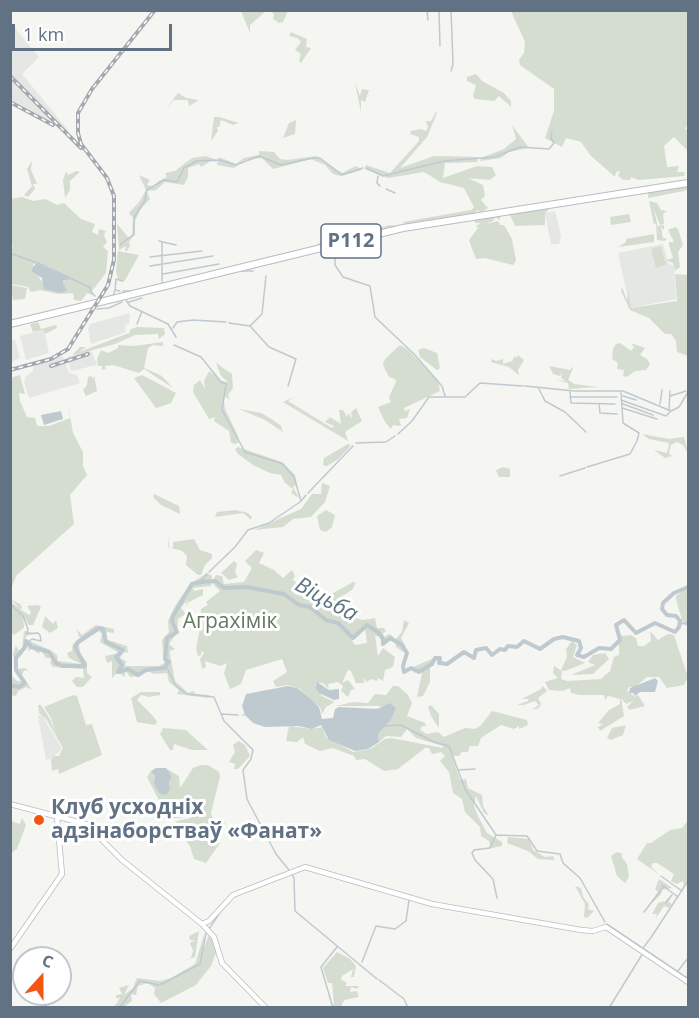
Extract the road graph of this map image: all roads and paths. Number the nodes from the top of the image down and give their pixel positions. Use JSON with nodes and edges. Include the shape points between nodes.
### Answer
{"nodes":[{"id":1,"x":688,"y":183,"type":"edge"},
{"id":2,"x":10,"y":326,"type":"edge"},
{"id":3,"x":10,"y":804,"type":"edge"},
{"id":4,"x":57,"y":816,"type":"junction"},
{"id":5,"x":202,"y":924,"type":"junction"},
{"id":6,"x":10,"y":948,"type":"edge"},
{"id":7,"x":688,"y":982,"type":"edge"},
{"id":8,"x":266,"y":1008,"type":"edge"}],
"edges":[{"from":1,"to":2,"type":"main road","number":"Р112","via":[[403,228]]},
{"from":3,"to":4,"type":"street"},
{"from":4,"to":5,"type":"street","via":[[93,826],[122,860]]},
{"from":4,"to":6,"type":"street","via":[[63,871]]},
{"from":5,"to":7,"type":"street","via":[[234,894],[305,867],[432,904],[581,930],[609,928]]},
{"from":5,"to":8,"type":"street","via":[[214,937],[222,963]]}]}
